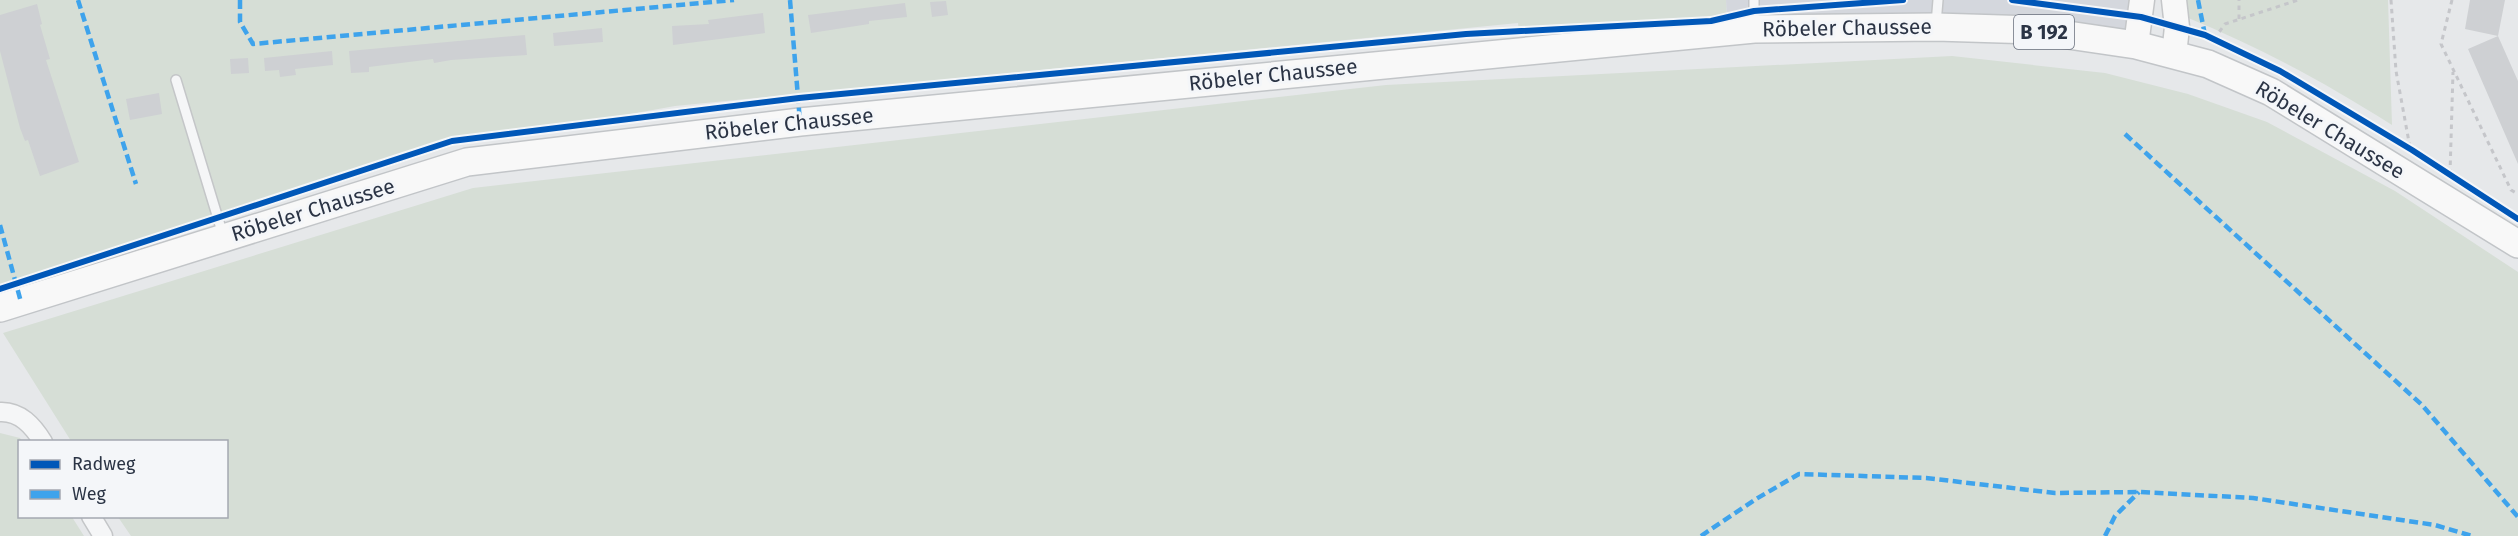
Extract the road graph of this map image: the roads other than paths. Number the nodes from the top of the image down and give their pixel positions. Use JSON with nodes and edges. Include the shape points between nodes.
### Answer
{"nodes":[{"id":1,"x":1754,"y":0,"type":"edge"},
{"id":2,"x":1938,"y":0,"type":"edge"},
{"id":3,"x":2142,"y":0,"type":"edge"},
{"id":4,"x":2174,"y":0,"type":"edge"},
{"id":5,"x":1936,"y":27,"type":"junction"},
{"id":6,"x":1754,"y":28,"type":"junction"},
{"id":7,"x":2136,"y":45,"type":"junction"},
{"id":8,"x":2175,"y":55,"type":"junction"},
{"id":9,"x":176,"y":80,"type":"dead end"},
{"id":10,"x":224,"y":238,"type":"junction"},
{"id":11,"x":2518,"y":244,"type":"edge"},
{"id":12,"x":0,"y":308,"type":"edge"},
{"id":13,"x":0,"y":412,"type":"edge"},
{"id":14,"x":42,"y":440,"type":"edge"},
{"id":15,"x":92,"y":518,"type":"edge"},
{"id":16,"x":104,"y":536,"type":"edge"}],
"edges":[{"from":1,"to":6,"type":"lane"},
{"from":2,"to":5,"type":"lane"},
{"from":3,"to":7,"type":"main road"},
{"from":4,"to":8,"type":"main road"},
{"from":5,"to":6,"type":"main road","name":"Röbeler Chaussee","number":"B 192"},
{"from":5,"to":7,"type":"main road","name":"Röbeler Chaussee","number":"B 192","via":[[2034,30]]},
{"from":6,"to":10,"type":"main road","name":"Röbeler Chaussee","number":"B 192","via":[[800,122],[467,162]]},
{"from":7,"to":8,"type":"main road","name":"Röbeler Chaussee","number":"B 192"},
{"from":8,"to":11,"type":"main road","name":"Röbeler Chaussee","number":"B 192","via":[[2241,77],[2271,92]]},
{"from":9,"to":10,"type":"lane"},
{"from":10,"to":12,"type":"main road","name":"Röbeler Chaussee","number":"B 192"},
{"from":13,"to":14,"type":"street","via":[[19,416]]},
{"from":15,"to":16,"type":"street"}]}
